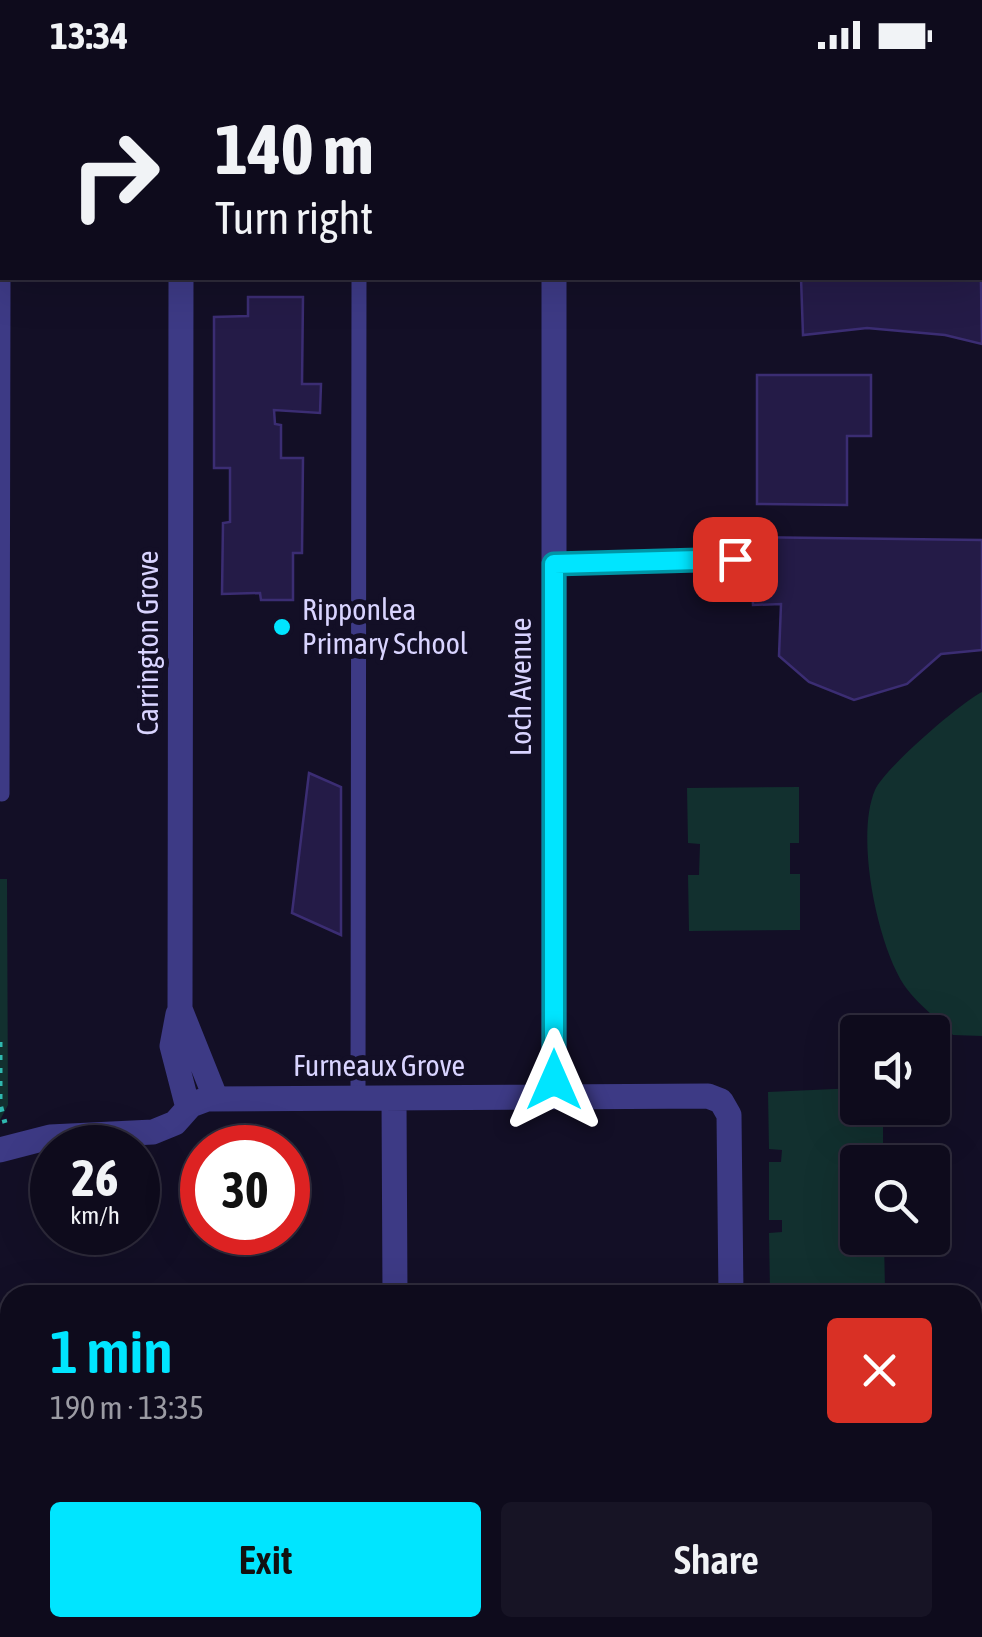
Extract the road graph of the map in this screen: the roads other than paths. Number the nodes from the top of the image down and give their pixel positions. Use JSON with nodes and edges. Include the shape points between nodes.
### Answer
{"nodes":[{"id":1,"x":3,"y":280,"type":"edge"},
{"id":2,"x":181,"y":280,"type":"edge"},
{"id":3,"x":359,"y":280,"type":"edge"},
{"id":4,"x":554,"y":280,"type":"edge"},
{"id":5,"x":735,"y":559,"type":"dead end"},
{"id":6,"x":554,"y":564,"type":"junction"},
{"id":7,"x":2,"y":794,"type":"edge"},
{"id":8,"x":554,"y":1096,"type":"junction"},
{"id":9,"x":358,"y":1098,"type":"junction"},
{"id":10,"x":394,"y":1099,"type":"junction"},
{"id":11,"x":201,"y":1103,"type":"junction"},
{"id":12,"x":5,"y":1149,"type":"edge"},
{"id":13,"x":395,"y":1285,"type":"edge"},
{"id":14,"x":731,"y":1285,"type":"edge"}],
"edges":[{"from":1,"to":7,"type":"lane"},
{"from":2,"to":11,"type":"street","name":"Carrington Grove","via":[[180,1009],[171,1033]]},
{"from":3,"to":9,"type":"lane"},
{"from":4,"to":6,"type":"street","name":"Loch Avenue"},
{"from":5,"to":6,"type":"lane"},
{"from":6,"to":8,"type":"street","name":"Loch Avenue"},
{"from":8,"to":10,"type":"street","name":"Furneaux Grove"},
{"from":8,"to":14,"type":"street","name":"Furneaux Grove","via":[[721,1101],[730,1127]]},
{"from":9,"to":10,"type":"street","name":"Furneaux Grove"},
{"from":9,"to":11,"type":"street","name":"Furneaux Grove"},
{"from":10,"to":13,"type":"street"},
{"from":11,"to":12,"type":"street","via":[[153,1132],[50,1137]]}]}
